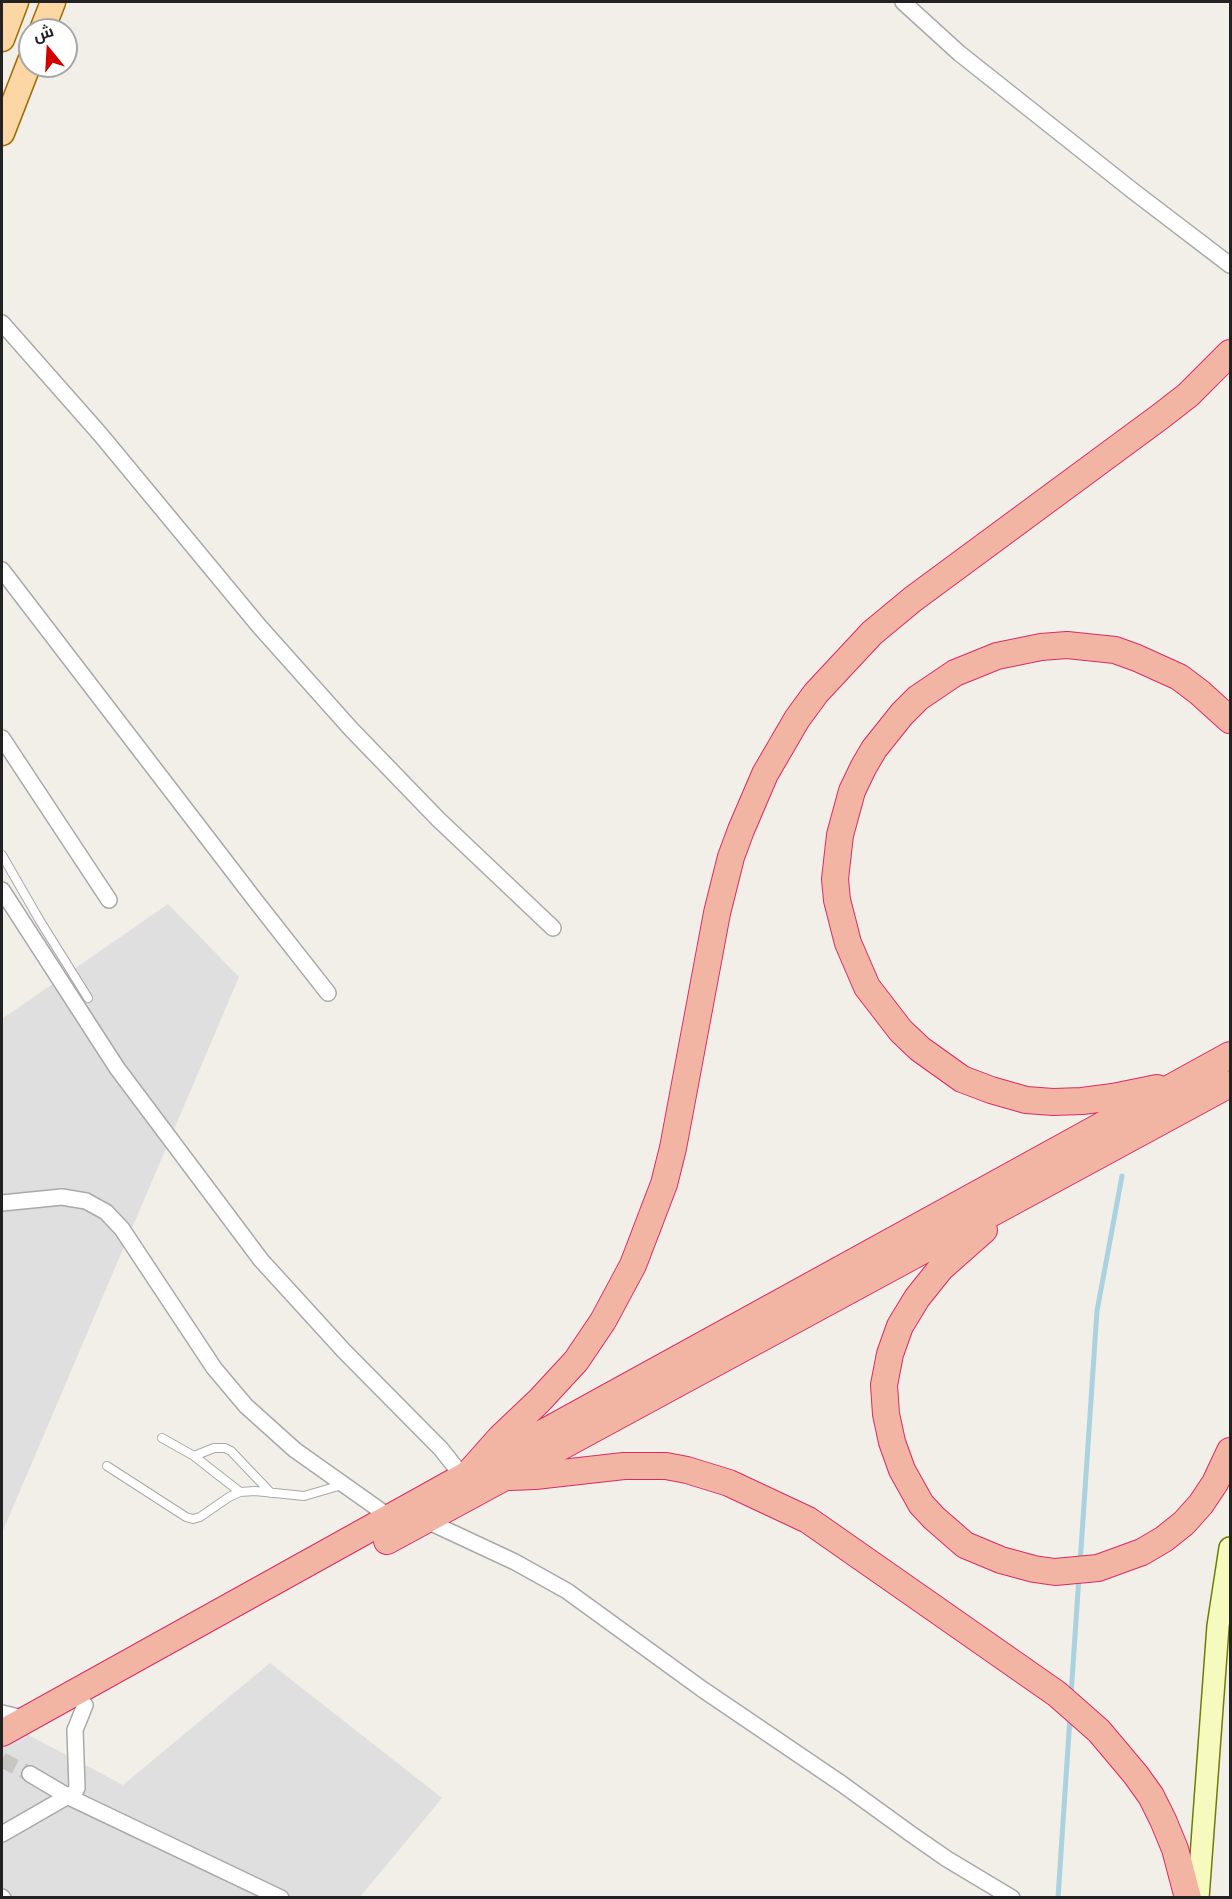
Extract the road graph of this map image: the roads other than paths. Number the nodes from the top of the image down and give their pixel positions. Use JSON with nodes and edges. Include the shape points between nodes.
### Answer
{"nodes":[{"id":1,"x":16,"y":2,"type":"edge"},
{"id":2,"x":53,"y":2,"type":"edge"},
{"id":3,"x":903,"y":2,"type":"edge"},
{"id":4,"x":47,"y":18,"type":"edge"},
{"id":5,"x":2,"y":39,"type":"edge"},
{"id":6,"x":23,"y":78,"type":"edge"},
{"id":7,"x":2,"y":133,"type":"edge"},
{"id":8,"x":1230,"y":265,"type":"edge"},
{"id":9,"x":2,"y":323,"type":"edge"},
{"id":10,"x":1230,"y":353,"type":"edge"},
{"id":11,"x":2,"y":570,"type":"edge"},
{"id":12,"x":1230,"y":720,"type":"edge"},
{"id":13,"x":2,"y":738,"type":"edge"},
{"id":14,"x":2,"y":855,"type":"edge"},
{"id":15,"x":2,"y":890,"type":"edge"},
{"id":16,"x":109,"y":900,"type":"dead end"},
{"id":17,"x":553,"y":928,"type":"dead end"},
{"id":18,"x":328,"y":993,"type":"dead end"},
{"id":19,"x":88,"y":998,"type":"dead end"},
{"id":20,"x":1230,"y":1056,"type":"edge"},
{"id":21,"x":1186,"y":1081,"type":"junction"},
{"id":22,"x":1230,"y":1084,"type":"edge"},
{"id":23,"x":1016,"y":1201,"type":"junction"},
{"id":24,"x":2,"y":1203,"type":"edge"},
{"id":25,"x":162,"y":1438,"type":"dead end"},
{"id":26,"x":1230,"y":1451,"type":"edge"},
{"id":27,"x":194,"y":1456,"type":"junction"},
{"id":28,"x":107,"y":1466,"type":"dead end"},
{"id":29,"x":466,"y":1476,"type":"junction"},
{"id":30,"x":504,"y":1477,"type":"junction"},
{"id":31,"x":344,"y":1484,"type":"junction"},
{"id":32,"x":240,"y":1492,"type":"junction"},
{"id":33,"x":272,"y":1493,"type":"junction"},
{"id":34,"x":392,"y":1518,"type":"junction"},
{"id":35,"x":425,"y":1520,"type":"junction"},
{"id":36,"x":1230,"y":1548,"type":"edge"},
{"id":37,"x":85,"y":1705,"type":"junction"},
{"id":38,"x":2,"y":1713,"type":"edge"},
{"id":39,"x":27,"y":1719,"type":"junction"},
{"id":40,"x":2,"y":1733,"type":"edge"},
{"id":41,"x":2,"y":1750,"type":"edge"},
{"id":42,"x":30,"y":1774,"type":"tunnel mouth"},
{"id":43,"x":69,"y":1797,"type":"junction"},
{"id":44,"x":2,"y":1834,"type":"edge"},
{"id":45,"x":281,"y":1898,"type":"edge"},
{"id":46,"x":1012,"y":1898,"type":"edge"},
{"id":47,"x":1188,"y":1898,"type":"edge"},
{"id":48,"x":1198,"y":1898,"type":"edge"}],
"edges":[{"from":1,"to":5,"type":"main road"},
{"from":2,"to":4,"type":"main road"},
{"from":3,"to":8,"type":"street","via":[[959,53]]},
{"from":6,"to":7,"type":"main road"},
{"from":9,"to":17,"type":"street","via":[[343,720],[438,819]]},
{"from":10,"to":29,"type":"highway","via":[[1188,395],[872,633],[797,719],[765,774],[731,857],[673,1148],[647,1233],[603,1321],[576,1361]]},
{"from":11,"to":18,"type":"street"},
{"from":12,"to":21,"type":"highway","via":[[1179,677],[1115,650],[1067,645],[997,656],[936,685],[918,698],[888,731],[852,791],[836,857],[835,879],[842,922],[867,987],[901,1031],[940,1065],[991,1090],[1044,1102],[1113,1097]]},
{"from":13,"to":16,"type":"street"},
{"from":14,"to":19,"type":"lane"},
{"from":15,"to":29,"type":"street","via":[[117,1068],[261,1260]]},
{"from":20,"to":21,"type":"highway"},
{"from":21,"to":29,"type":"highway"},
{"from":22,"to":23,"type":"highway"},
{"from":23,"to":26,"type":"highway","via":[[941,1268],[900,1326],[890,1354],[884,1384],[886,1414],[902,1470],[921,1504],[965,1545],[983,1553],[1055,1572],[1098,1568],[1142,1552],[1184,1523],[1215,1483]]},
{"from":23,"to":30,"type":"highway"},
{"from":24,"to":31,"type":"street","via":[[62,1197],[86,1201],[106,1212],[122,1229],[229,1388],[278,1436]]},
{"from":25,"to":27,"type":"lane"},
{"from":27,"to":32,"type":"lane"},
{"from":27,"to":33,"type":"lane","via":[[225,1448]]},
{"from":28,"to":32,"type":"lane","via":[[189,1519],[200,1517]]},
{"from":29,"to":34,"type":"highway"},
{"from":30,"to":35,"type":"highway"},
{"from":30,"to":47,"type":"highway","via":[[645,1465],[687,1470],[729,1483],[808,1520],[1034,1678],[1099,1731],[1151,1796],[1175,1849]]},
{"from":31,"to":33,"type":"lane","via":[[304,1496]]},
{"from":31,"to":34,"type":"street"},
{"from":32,"to":33,"type":"lane"},
{"from":34,"to":39,"type":"highway"},
{"from":35,"to":37,"type":"highway"},
{"from":35,"to":46,"type":"street","via":[[567,1591],[911,1834]]},
{"from":36,"to":48,"type":"main road","via":[[1218,1626]]},
{"from":37,"to":41,"type":"highway"},
{"from":37,"to":43,"type":"street","via":[[74,1737],[77,1788]]},
{"from":38,"to":39,"type":"street"},
{"from":39,"to":40,"type":"highway"},
{"from":42,"to":43,"type":"street"},
{"from":43,"to":44,"type":"street"},
{"from":43,"to":45,"type":"street"}]}
